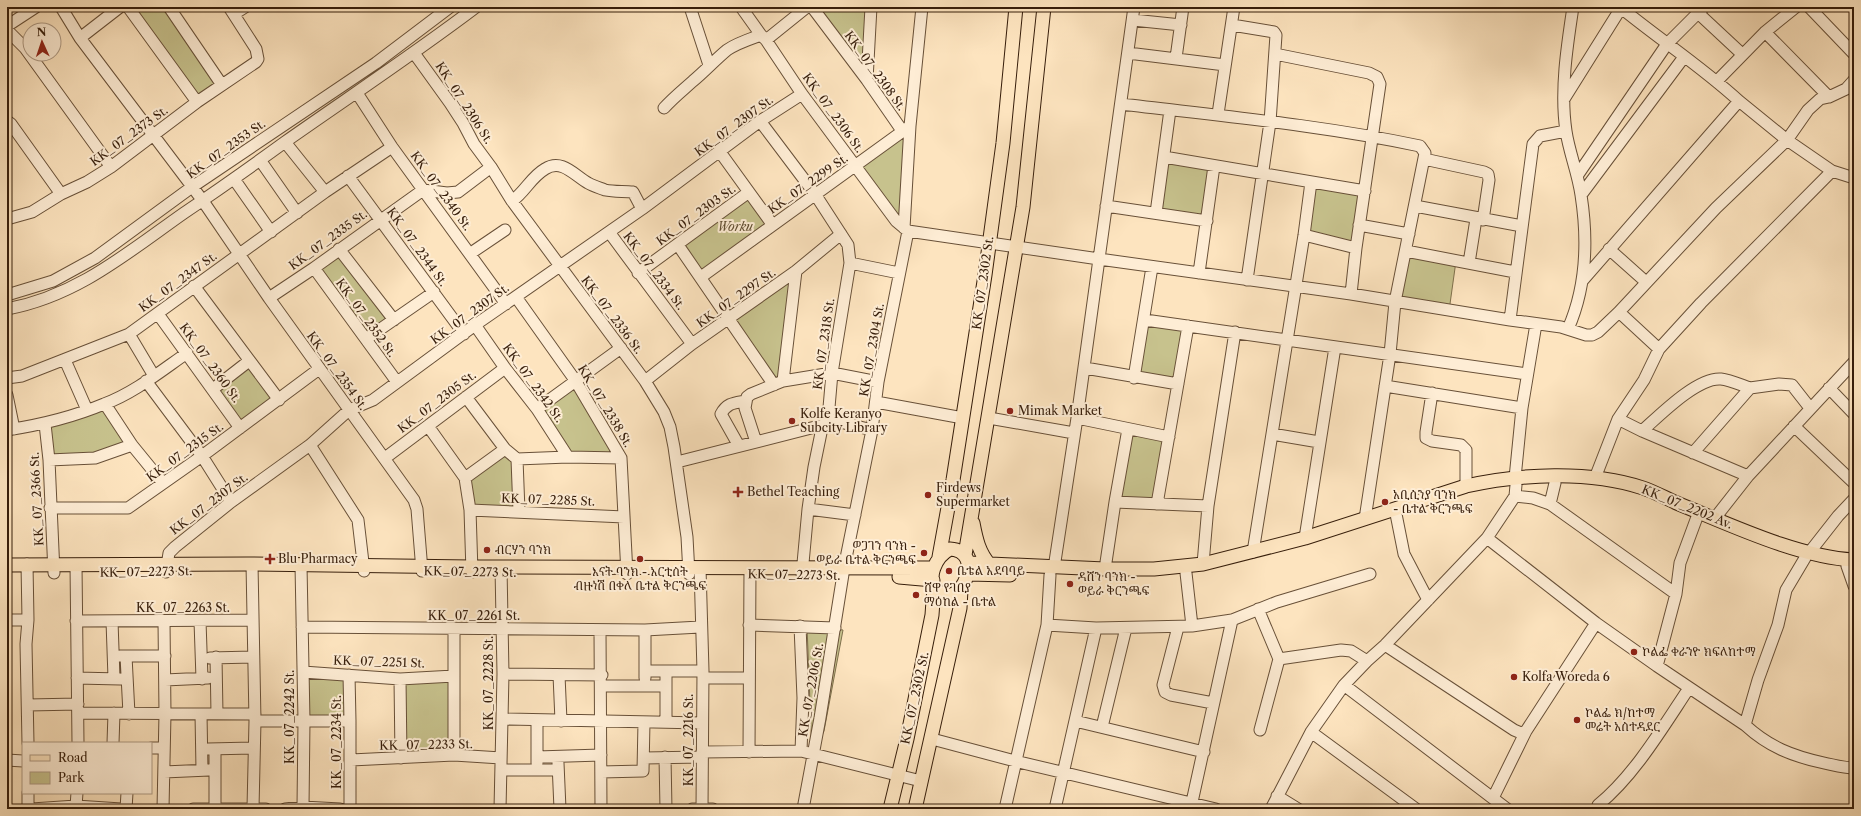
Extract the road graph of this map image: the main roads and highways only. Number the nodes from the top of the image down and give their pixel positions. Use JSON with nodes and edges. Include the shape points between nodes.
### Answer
{"nodes":[{"id":1,"x":1016,"y":7,"type":"edge"},
{"id":2,"x":1044,"y":7,"type":"edge"},
{"id":3,"x":1515,"y":487,"type":"junction"},
{"id":4,"x":971,"y":515,"type":"junction"},
{"id":5,"x":943,"y":536,"type":"junction"},
{"id":6,"x":1807,"y":556,"type":"junction"},
{"id":7,"x":967,"y":564,"type":"junction"},
{"id":8,"x":1852,"y":564,"type":"edge"},
{"id":9,"x":7,"y":565,"type":"edge"},
{"id":10,"x":27,"y":569,"type":"junction"},
{"id":11,"x":987,"y":570,"type":"junction"},
{"id":12,"x":7,"y":572,"type":"edge"},
{"id":13,"x":1052,"y":572,"type":"junction"},
{"id":14,"x":914,"y":573,"type":"junction"},
{"id":15,"x":935,"y":573,"type":"junction"},
{"id":16,"x":962,"y":594,"type":"junction"},
{"id":17,"x":933,"y":601,"type":"junction"},
{"id":18,"x":890,"y":809,"type":"edge"},
{"id":19,"x":915,"y":809,"type":"edge"}],
"edges":[{"from":1,"to":5,"type":"main road","name":"KK_07_2302 St.","via":[[1003,143]]},
{"from":2,"to":4,"type":"main road","name":"KK_07_2302 St.","via":[[1023,207]]},
{"from":3,"to":6,"type":"main road","via":[[1555,483],[1608,486],[1638,494]]},
{"from":3,"to":6,"type":"main road","name":"KK_07_2202 Av.","via":[[1544,477],[1610,480],[1643,488]]},
{"from":3,"to":13,"type":"main road","via":[[1486,488],[1440,499],[1284,550],[1216,569],[1118,576]]},
{"from":3,"to":13,"type":"main road","via":[[1491,480],[1466,486],[1305,538],[1203,564],[1154,569]]},
{"from":4,"to":7,"type":"main road","name":"KK_07_2302 St."},
{"from":4,"to":11,"type":"main road","via":[[977,545]]},
{"from":5,"to":14,"type":"main road","via":[[932,558]]},
{"from":5,"to":15,"type":"main road","name":"KK_07_2302 St."},
{"from":6,"to":8,"type":"main road"},
{"from":7,"to":11,"type":"main road"},
{"from":7,"to":15,"type":"main road","via":[[956,549],[950,549]]},
{"from":7,"to":16,"type":"main road","name":"KK_07_2302 St."},
{"from":9,"to":10,"type":"main road","name":"KK_07_2273 St."},
{"from":10,"to":12,"type":"main road","name":"KK_07_2273 St."},
{"from":10,"to":14,"type":"main road","name":"KK_07_2273 St.","via":[[252,567]]},
{"from":11,"to":13,"type":"main road"},
{"from":11,"to":16,"type":"main road","via":[[972,581]]},
{"from":14,"to":15,"type":"main road","name":"KK_07_2273 St."},
{"from":14,"to":17,"type":"main road","via":[[929,591]]},
{"from":15,"to":16,"type":"main road","name":"KK_07_2273 St.","via":[[940,593]]},
{"from":15,"to":17,"type":"main road","name":"KK_07_2302 St."},
{"from":16,"to":19,"type":"main road","name":"KK_07_2302 St."},
{"from":17,"to":18,"type":"main road","name":"KK_07_2302 St.","via":[[909,731]]}]}
